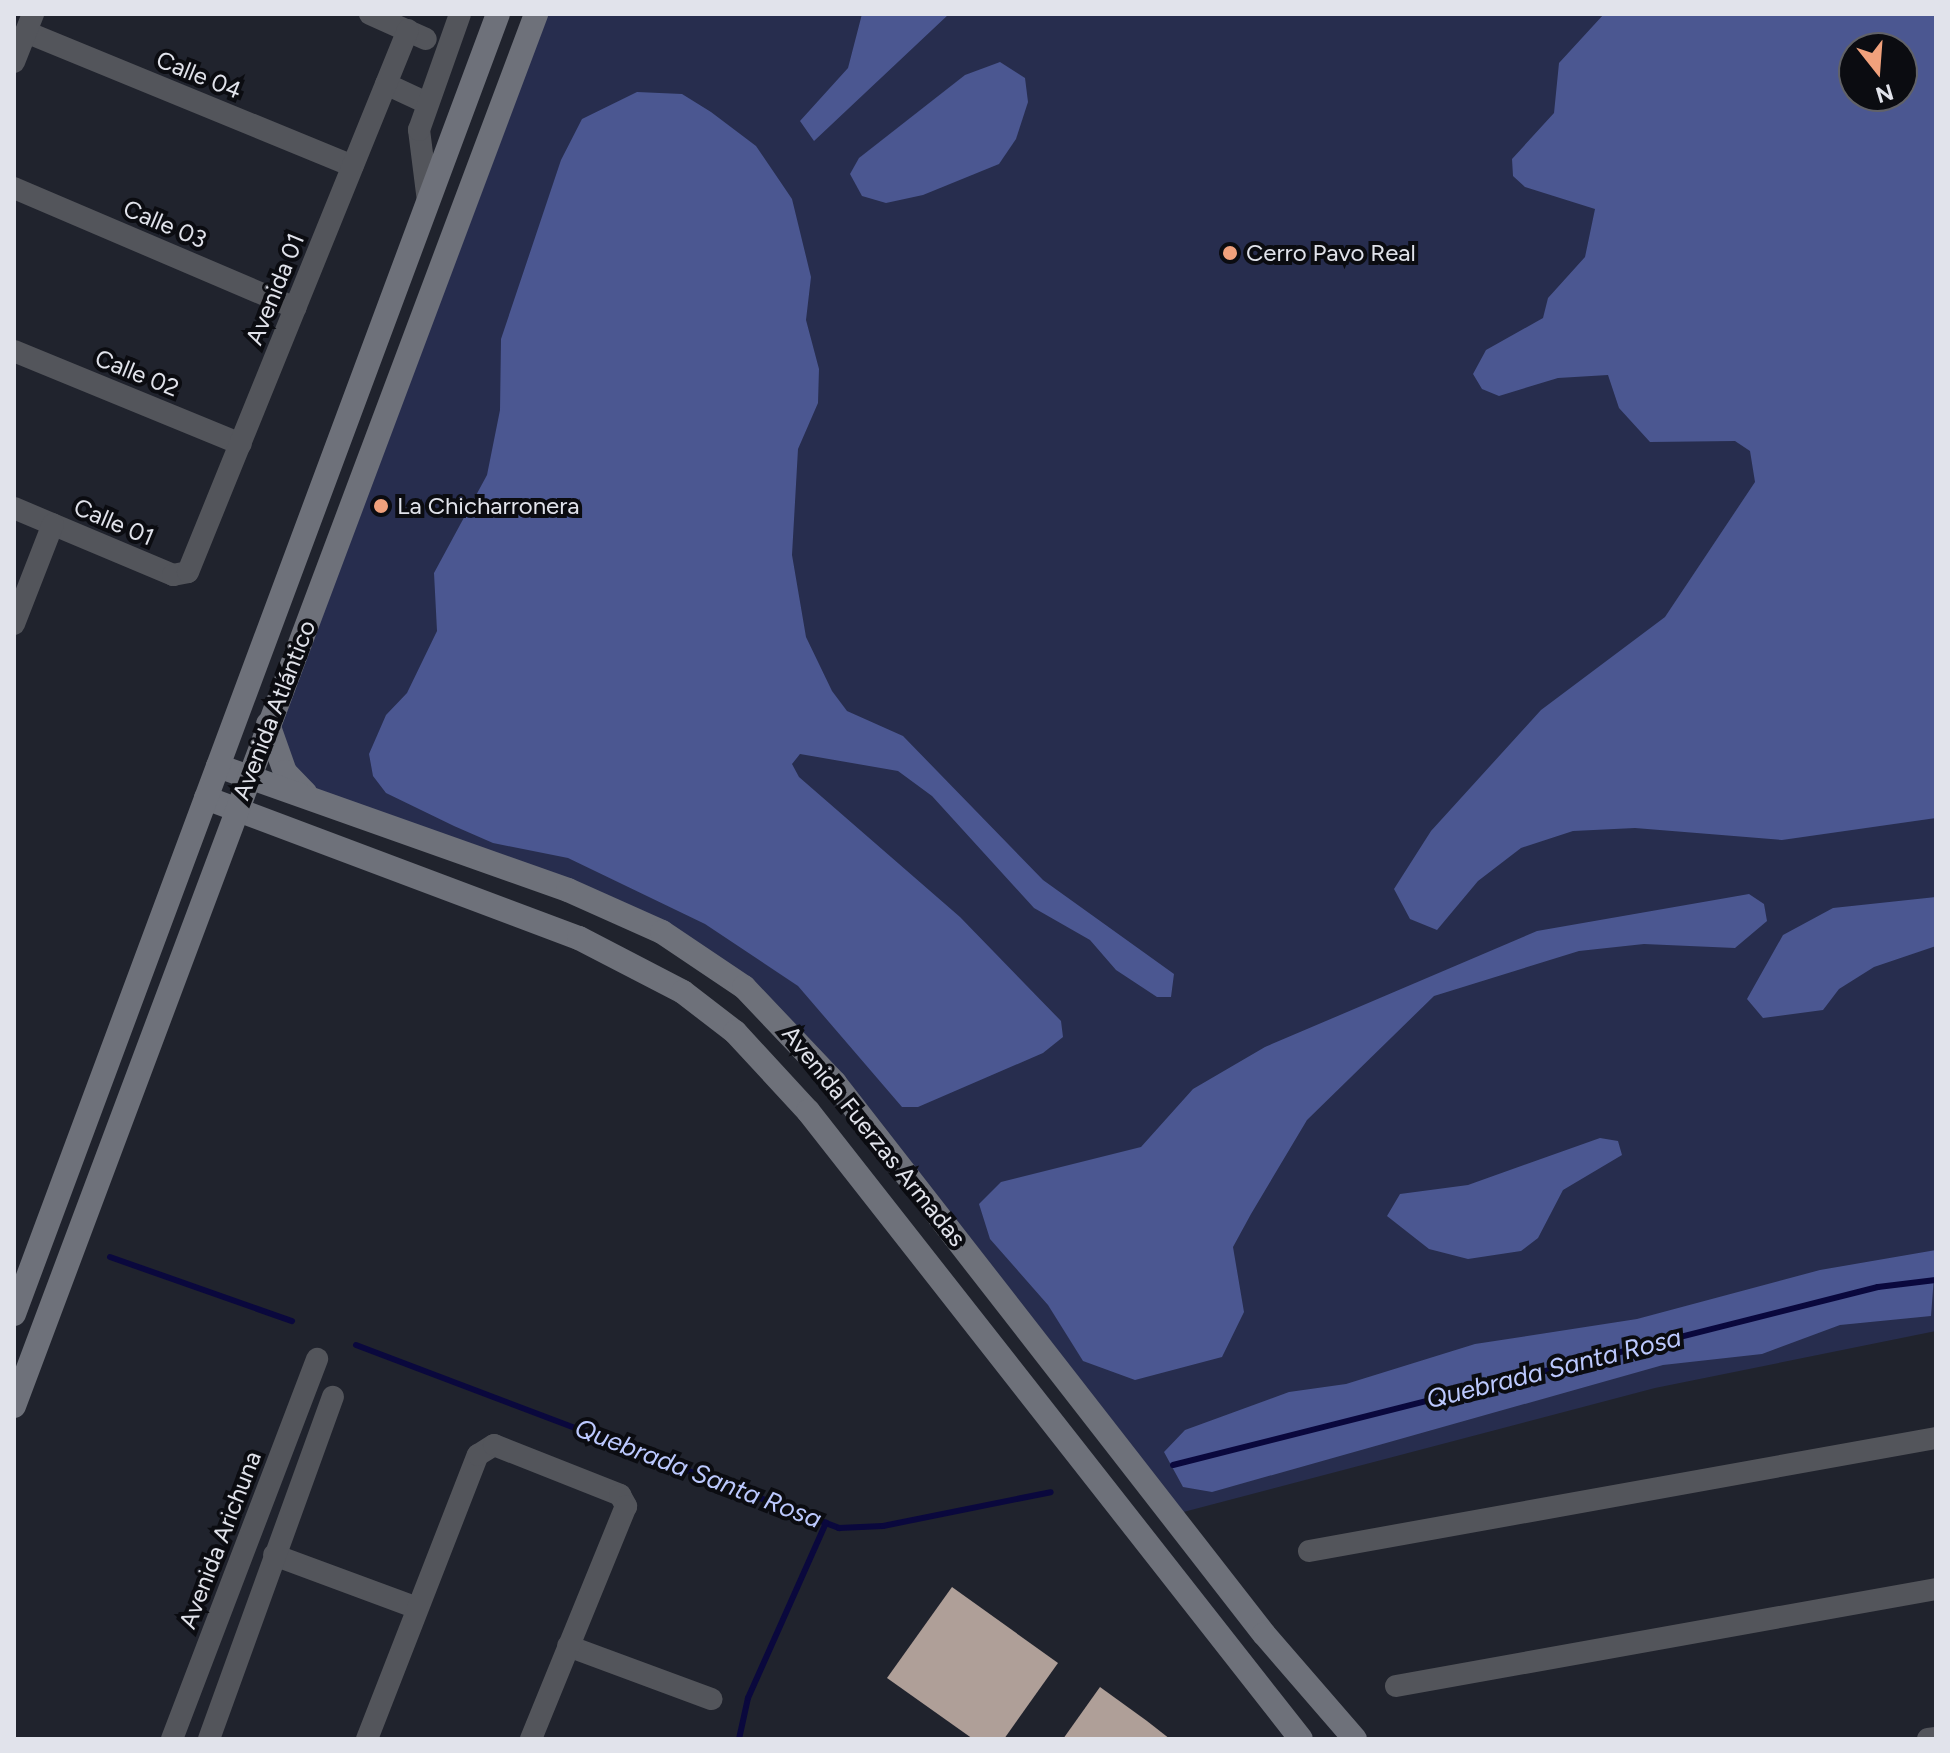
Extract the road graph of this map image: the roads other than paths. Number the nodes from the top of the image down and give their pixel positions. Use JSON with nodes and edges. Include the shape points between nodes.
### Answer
{"nodes":[{"id":1,"x":370,"y":14,"type":"edge"},
{"id":2,"x":460,"y":14,"type":"edge"},
{"id":3,"x":498,"y":14,"type":"edge"},
{"id":4,"x":536,"y":14,"type":"edge"},
{"id":5,"x":30,"y":23,"type":"edge"},
{"id":6,"x":14,"y":62,"type":"edge"},
{"id":7,"x":386,"y":84,"type":"junction"},
{"id":8,"x":427,"y":103,"type":"junction"},
{"id":9,"x":353,"y":166,"type":"junction"},
{"id":10,"x":14,"y":188,"type":"edge"},
{"id":11,"x":428,"y":201,"type":"junction"},
{"id":12,"x":296,"y":308,"type":"junction"},
{"id":13,"x":14,"y":351,"type":"edge"},
{"id":14,"x":241,"y":444,"type":"junction"},
{"id":15,"x":14,"y":508,"type":"edge"},
{"id":16,"x":53,"y":524,"type":"junction"},
{"id":17,"x":191,"y":568,"type":"joint"},
{"id":18,"x":14,"y":624,"type":"edge"},
{"id":19,"x":268,"y":724,"type":"junction"},
{"id":20,"x":218,"y":766,"type":"junction"},
{"id":21,"x":248,"y":778,"type":"junction"},
{"id":22,"x":310,"y":797,"type":"junction"},
{"id":23,"x":206,"y":798,"type":"junction"},
{"id":24,"x":237,"y":808,"type":"junction"},
{"id":25,"x":285,"y":825,"type":"junction"},
{"id":26,"x":220,"y":856,"type":"junction"},
{"id":27,"x":14,"y":1314,"type":"edge"},
{"id":28,"x":317,"y":1359,"type":"dead end"},
{"id":29,"x":333,"y":1397,"type":"dead end"},
{"id":30,"x":14,"y":1406,"type":"edge"},
{"id":31,"x":1935,"y":1444,"type":"edge"},
{"id":32,"x":1309,"y":1551,"type":"dead end"},
{"id":33,"x":274,"y":1555,"type":"junction"},
{"id":34,"x":1936,"y":1589,"type":"edge"},
{"id":35,"x":417,"y":1608,"type":"junction"},
{"id":36,"x":568,"y":1646,"type":"junction"},
{"id":37,"x":1396,"y":1686,"type":"dead end"},
{"id":38,"x":711,"y":1699,"type":"dead end"},
{"id":39,"x":174,"y":1732,"type":"edge"},
{"id":40,"x":213,"y":1738,"type":"edge"},
{"id":41,"x":1936,"y":1738,"type":"edge"},
{"id":42,"x":367,"y":1739,"type":"edge"},
{"id":43,"x":531,"y":1739,"type":"edge"},
{"id":44,"x":1301,"y":1739,"type":"edge"},
{"id":45,"x":1355,"y":1739,"type":"edge"},
{"id":46,"x":1928,"y":1739,"type":"edge"}],
"edges":[{"from":1,"to":7,"type":"street","name":"Avenida 01","via":[[417,34]]},
{"from":2,"to":8,"type":"street"},
{"from":3,"to":11,"type":"main road","name":"Avenida Atlántico"},
{"from":4,"to":19,"type":"main road","name":"Avenida Atlántico"},
{"from":5,"to":6,"type":"street"},
{"from":5,"to":9,"type":"street","name":"Calle 04"},
{"from":7,"to":8,"type":"street"},
{"from":7,"to":9,"type":"street","name":"Avenida 01"},
{"from":8,"to":11,"type":"street","via":[[419,150]]},
{"from":9,"to":12,"type":"street","name":"Avenida 01"},
{"from":10,"to":12,"type":"street","name":"Calle 03"},
{"from":11,"to":20,"type":"main road","name":"Avenida Atlántico"},
{"from":12,"to":14,"type":"street","name":"Avenida 01"},
{"from":13,"to":14,"type":"street","name":"Calle 02"},
{"from":14,"to":17,"type":"street","name":"Avenida 01"},
{"from":15,"to":16,"type":"street","name":"Calle 01"},
{"from":16,"to":17,"type":"street","name":"Calle 01","via":[[173,575]]},
{"from":16,"to":18,"type":"street"},
{"from":19,"to":21,"type":"main road","name":"Avenida Atlántico"},
{"from":19,"to":22,"type":"main road","via":[[285,772]]},
{"from":20,"to":21,"type":"main road","name":"Avenida Fuerzas Armadas"},
{"from":20,"to":23,"type":"main road","name":"Avenida Atlántico"},
{"from":21,"to":22,"type":"main road","name":"Avenida Fuerzas Armadas"},
{"from":21,"to":24,"type":"main road","name":"Avenida Atlántico"},
{"from":22,"to":45,"type":"main road","name":"Avenida Fuerzas Armadas","via":[[634,918],[707,960],[772,1012]]},
{"from":23,"to":24,"type":"main road","name":"Avenida Fuerzas Armadas"},
{"from":23,"to":27,"type":"main road","name":"Avenida Atlántico"},
{"from":24,"to":25,"type":"main road","name":"Avenida Fuerzas Armadas"},
{"from":24,"to":26,"type":"main road","name":"Avenida Atlántico"},
{"from":25,"to":26,"type":"main road","via":[[241,837]]},
{"from":25,"to":44,"type":"main road","name":"Avenida Fuerzas Armadas","via":[[620,957],[735,1032],[817,1122]]},
{"from":26,"to":30,"type":"main road","name":"Avenida Atlántico"},
{"from":28,"to":39,"type":"street","name":"Avenida Arichuna"},
{"from":29,"to":33,"type":"street"},
{"from":31,"to":32,"type":"street"},
{"from":33,"to":35,"type":"street"},
{"from":33,"to":40,"type":"street"},
{"from":34,"to":37,"type":"street"},
{"from":35,"to":36,"type":"street","via":[[478,1455],[494,1445],[620,1495],[626,1506]]},
{"from":35,"to":42,"type":"street"},
{"from":36,"to":38,"type":"street"},
{"from":36,"to":43,"type":"street"},
{"from":39,"to":40,"type":"street"},
{"from":41,"to":46,"type":"street"}]}
